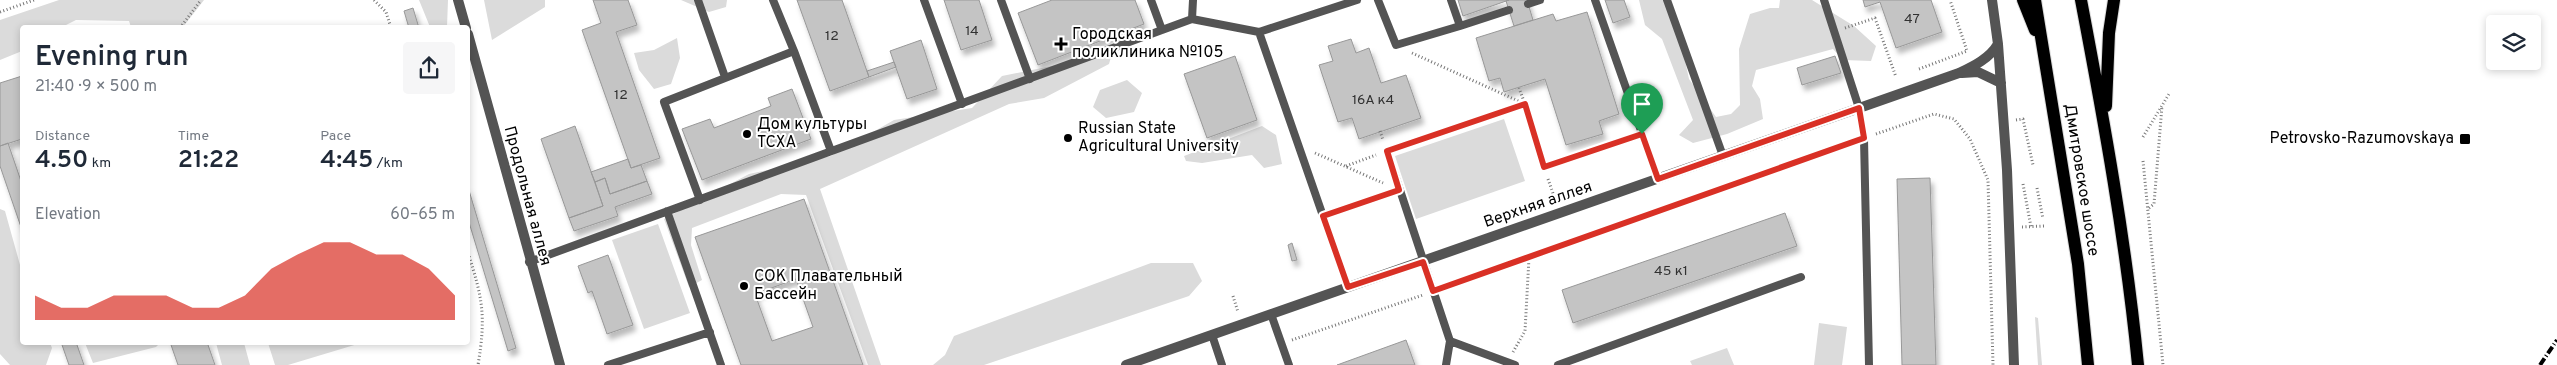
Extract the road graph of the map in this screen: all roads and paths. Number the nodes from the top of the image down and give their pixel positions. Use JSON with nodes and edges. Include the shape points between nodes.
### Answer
{"nodes":[{"id":1,"x":34,"y":0,"type":"edge"},
{"id":2,"x":201,"y":0,"type":"edge"},
{"id":3,"x":374,"y":0,"type":"edge"},
{"id":4,"x":458,"y":0,"type":"edge"},
{"id":5,"x":698,"y":0,"type":"edge"},
{"id":6,"x":773,"y":0,"type":"edge"},
{"id":7,"x":924,"y":0,"type":"edge"},
{"id":8,"x":1001,"y":0,"type":"edge"},
{"id":9,"x":1151,"y":0,"type":"edge"},
{"id":10,"x":1193,"y":0,"type":"edge"},
{"id":11,"x":1357,"y":0,"type":"edge"},
{"id":12,"x":1378,"y":0,"type":"edge"},
{"id":13,"x":1451,"y":0,"type":"edge"},
{"id":14,"x":1540,"y":0,"type":"edge"},
{"id":15,"x":1595,"y":0,"type":"edge"},
{"id":16,"x":1667,"y":0,"type":"edge"},
{"id":17,"x":1824,"y":0,"type":"edge"},
{"id":18,"x":1950,"y":0,"type":"edge"},
{"id":19,"x":1992,"y":0,"type":"edge"},
{"id":20,"x":2023,"y":0,"type":"edge"},
{"id":21,"x":2035,"y":0,"type":"edge"},
{"id":22,"x":2081,"y":0,"type":"edge"},
{"id":23,"x":2114,"y":0,"type":"edge"},
{"id":24,"x":1528,"y":4,"type":"dead end"},
{"id":25,"x":1509,"y":10,"type":"dead end"},
{"id":26,"x":0,"y":12,"type":"edge"},
{"id":27,"x":1192,"y":19,"type":"junction"},
{"id":28,"x":182,"y":25,"type":"edge"},
{"id":29,"x":390,"y":25,"type":"edge"},
{"id":30,"x":465,"y":25,"type":"edge"},
{"id":31,"x":1460,"y":26,"type":"junction"},
{"id":32,"x":1162,"y":30,"type":"junction"},
{"id":33,"x":1259,"y":32,"type":"junction"},
{"id":34,"x":1834,"y":32,"type":"junction"},
{"id":35,"x":470,"y":41,"type":"edge"},
{"id":36,"x":1998,"y":44,"type":"junction"},
{"id":37,"x":1396,"y":46,"type":"junction"},
{"id":38,"x":794,"y":51,"type":"junction"},
{"id":39,"x":2046,"y":56,"type":"junction"},
{"id":40,"x":1919,"y":70,"type":"dead end"},
{"id":41,"x":1959,"y":73,"type":"junction"},
{"id":42,"x":725,"y":77,"type":"junction"},
{"id":43,"x":1896,"y":77,"type":"dead end"},
{"id":44,"x":1030,"y":79,"type":"junction"},
{"id":45,"x":2001,"y":83,"type":"junction"},
{"id":46,"x":1519,"y":88,"type":"dead end"},
{"id":47,"x":2169,"y":94,"type":"dead end"},
{"id":48,"x":962,"y":104,"type":"junction"},
{"id":49,"x":1525,"y":104,"type":"junction"},
{"id":50,"x":2162,"y":106,"type":"junction"},
{"id":51,"x":1859,"y":108,"type":"junction"},
{"id":52,"x":2105,"y":126,"type":"junction"},
{"id":53,"x":2025,"y":128,"type":"dead end"},
{"id":54,"x":1642,"y":134,"type":"junction"},
{"id":55,"x":2143,"y":137,"type":"dead end"},
{"id":56,"x":1864,"y":138,"type":"junction"},
{"id":57,"x":1298,"y":146,"type":"junction"},
{"id":58,"x":1387,"y":151,"type":"junction"},
{"id":59,"x":831,"y":152,"type":"junction"},
{"id":60,"x":1723,"y":156,"type":"junction"},
{"id":61,"x":2144,"y":161,"type":"dead end"},
{"id":62,"x":2033,"y":165,"type":"dead end"},
{"id":63,"x":1346,"y":166,"type":"junction"},
{"id":64,"x":1544,"y":167,"type":"junction"},
{"id":65,"x":1658,"y":179,"type":"junction"},
{"id":66,"x":2038,"y":188,"type":"dead end"},
{"id":67,"x":1399,"y":190,"type":"junction"},
{"id":68,"x":700,"y":200,"type":"junction"},
{"id":69,"x":2148,"y":209,"type":"junction"},
{"id":70,"x":667,"y":211,"type":"junction"},
{"id":71,"x":1559,"y":214,"type":"junction"},
{"id":72,"x":1323,"y":216,"type":"junction"},
{"id":73,"x":2043,"y":219,"type":"dead end"},
{"id":74,"x":2044,"y":226,"type":"dead end"},
{"id":75,"x":2018,"y":227,"type":"dead end"},
{"id":76,"x":1989,"y":228,"type":"junction"},
{"id":77,"x":1996,"y":228,"type":"dead end"},
{"id":78,"x":1529,"y":258,"type":"junction"},
{"id":79,"x":470,"y":259,"type":"edge"},
{"id":80,"x":530,"y":262,"type":"junction"},
{"id":81,"x":1423,"y":262,"type":"junction"},
{"id":82,"x":1801,"y":277,"type":"dead end"},
{"id":83,"x":1348,"y":287,"type":"junction"},
{"id":84,"x":1433,"y":291,"type":"junction"},
{"id":85,"x":1232,"y":296,"type":"dead end"},
{"id":86,"x":1238,"y":312,"type":"dead end"},
{"id":87,"x":1271,"y":314,"type":"junction"},
{"id":88,"x":710,"y":332,"type":"junction"},
{"id":89,"x":1212,"y":335,"type":"junction"},
{"id":90,"x":1450,"y":341,"type":"junction"},
{"id":91,"x":1282,"y":344,"type":"junction"},
{"id":92,"x":1511,"y":364,"type":"edge"},
{"id":93,"x":478,"y":365,"type":"edge"},
{"id":94,"x":560,"y":365,"type":"edge"},
{"id":95,"x":608,"y":365,"type":"edge"},
{"id":96,"x":721,"y":365,"type":"edge"},
{"id":97,"x":1126,"y":365,"type":"edge"},
{"id":98,"x":1222,"y":365,"type":"edge"},
{"id":99,"x":1289,"y":365,"type":"edge"},
{"id":100,"x":1446,"y":365,"type":"edge"},
{"id":101,"x":1558,"y":365,"type":"edge"},
{"id":102,"x":1869,"y":365,"type":"edge"},
{"id":103,"x":1993,"y":365,"type":"edge"},
{"id":104,"x":2014,"y":365,"type":"edge"},
{"id":105,"x":2088,"y":365,"type":"edge"},
{"id":106,"x":2138,"y":365,"type":"edge"},
{"id":107,"x":2163,"y":365,"type":"edge"}],
"edges":[{"from":1,"to":26,"type":"path"},
{"from":2,"to":28,"type":"path"},
{"from":3,"to":29,"type":"path","via":[[386,12]]},
{"from":4,"to":30,"type":"street"},
{"from":5,"to":42,"type":"lane"},
{"from":6,"to":38,"type":"lane"},
{"from":7,"to":48,"type":"lane"},
{"from":8,"to":44,"type":"lane"},
{"from":9,"to":32,"type":"lane"},
{"from":10,"to":27,"type":"lane"},
{"from":11,"to":33,"type":"lane"},
{"from":12,"to":37,"type":"lane"},
{"from":13,"to":31,"type":"lane"},
{"from":14,"to":24,"type":"lane"},
{"from":15,"to":54,"type":"lane"},
{"from":16,"to":60,"type":"lane"},
{"from":17,"to":34,"type":"lane"},
{"from":18,"to":40,"type":"path","via":[[1967,51]]},
{"from":19,"to":36,"type":"street"},
{"from":20,"to":39,"type":"main road"},
{"from":21,"to":39,"type":"main road","name":"Дмитровское шоссе"},
{"from":22,"to":52,"type":"main road"},
{"from":23,"to":52,"type":"main road","via":[[2109,33]]},
{"from":25,"to":31,"type":"lane"},
{"from":27,"to":32,"type":"lane"},
{"from":27,"to":33,"type":"lane"},
{"from":31,"to":37,"type":"lane"},
{"from":32,"to":44,"type":"lane"},
{"from":33,"to":57,"type":"lane"},
{"from":34,"to":43,"type":"path","via":[[1875,18]]},
{"from":34,"to":51,"type":"lane"},
{"from":35,"to":80,"type":"street","name":"Продольная аллея"},
{"from":36,"to":41,"type":"street","name":"Верхняя аллея","via":[[1986,58]]},
{"from":36,"to":45,"type":"street"},
{"from":37,"to":49,"type":"path"},
{"from":38,"to":42,"type":"lane"},
{"from":38,"to":59,"type":"lane"},
{"from":39,"to":105,"type":"main road","name":"Дмитровское шоссе","via":[[2078,264]]},
{"from":41,"to":45,"type":"street","name":"Верхняя аллея","via":[[1978,72]]},
{"from":41,"to":51,"type":"street","name":"Верхняя аллея"},
{"from":42,"to":68,"type":"lane","via":[[664,102]]},
{"from":44,"to":48,"type":"lane"},
{"from":45,"to":104,"type":"street"},
{"from":46,"to":49,"type":"path"},
{"from":47,"to":50,"type":"path"},
{"from":48,"to":59,"type":"lane"},
{"from":49,"to":58,"type":"path"},
{"from":49,"to":64,"type":"path"},
{"from":50,"to":55,"type":"path"},
{"from":50,"to":69,"type":"path","via":[[2154,204]]},
{"from":51,"to":56,"type":"lane"},
{"from":51,"to":60,"type":"street","name":"Верхняя аллея"},
{"from":52,"to":106,"type":"main road","name":"Дмитровское шоссе"},
{"from":53,"to":62,"type":"path"},
{"from":54,"to":64,"type":"lane"},
{"from":54,"to":65,"type":"lane"},
{"from":56,"to":76,"type":"path","via":[[1934,114],[1954,119],[1970,139],[1988,180]]},
{"from":56,"to":78,"type":"path"},
{"from":56,"to":102,"type":"lane"},
{"from":57,"to":63,"type":"path"},
{"from":57,"to":72,"type":"lane"},
{"from":58,"to":63,"type":"path"},
{"from":58,"to":67,"type":"lane"},
{"from":59,"to":68,"type":"lane"},
{"from":60,"to":65,"type":"street","name":"Верхняя аллея"},
{"from":61,"to":69,"type":"path"},
{"from":63,"to":67,"type":"path"},
{"from":64,"to":71,"type":"path"},
{"from":65,"to":71,"type":"street","name":"Верхняя аллея"},
{"from":66,"to":73,"type":"path"},
{"from":67,"to":72,"type":"lane"},
{"from":67,"to":81,"type":"lane"},
{"from":68,"to":70,"type":"lane"},
{"from":69,"to":107,"type":"path"},
{"from":70,"to":80,"type":"lane"},
{"from":70,"to":88,"type":"lane"},
{"from":71,"to":81,"type":"street","name":"Верхняя аллея"},
{"from":72,"to":83,"type":"lane"},
{"from":74,"to":75,"type":"path"},
{"from":76,"to":77,"type":"path"},
{"from":76,"to":103,"type":"path"},
{"from":78,"to":84,"type":"path"},
{"from":78,"to":92,"type":"path","via":[[1525,331]]},
{"from":79,"to":93,"type":"path","via":[[481,294],[484,331]]},
{"from":80,"to":94,"type":"street","name":"Продольная аллея"},
{"from":81,"to":83,"type":"street","name":"Верхняя аллея"},
{"from":81,"to":84,"type":"lane"},
{"from":82,"to":101,"type":"lane"},
{"from":83,"to":87,"type":"street","name":"Верхняя аллея"},
{"from":84,"to":90,"type":"lane"},
{"from":84,"to":91,"type":"path"},
{"from":85,"to":86,"type":"path"},
{"from":87,"to":89,"type":"street","name":"Верхняя аллея"},
{"from":87,"to":91,"type":"lane"},
{"from":88,"to":95,"type":"lane"},
{"from":88,"to":96,"type":"lane"},
{"from":89,"to":97,"type":"street","name":"Верхняя аллея"},
{"from":89,"to":98,"type":"lane"},
{"from":90,"to":92,"type":"lane"},
{"from":90,"to":100,"type":"lane"},
{"from":91,"to":99,"type":"lane"}]}
